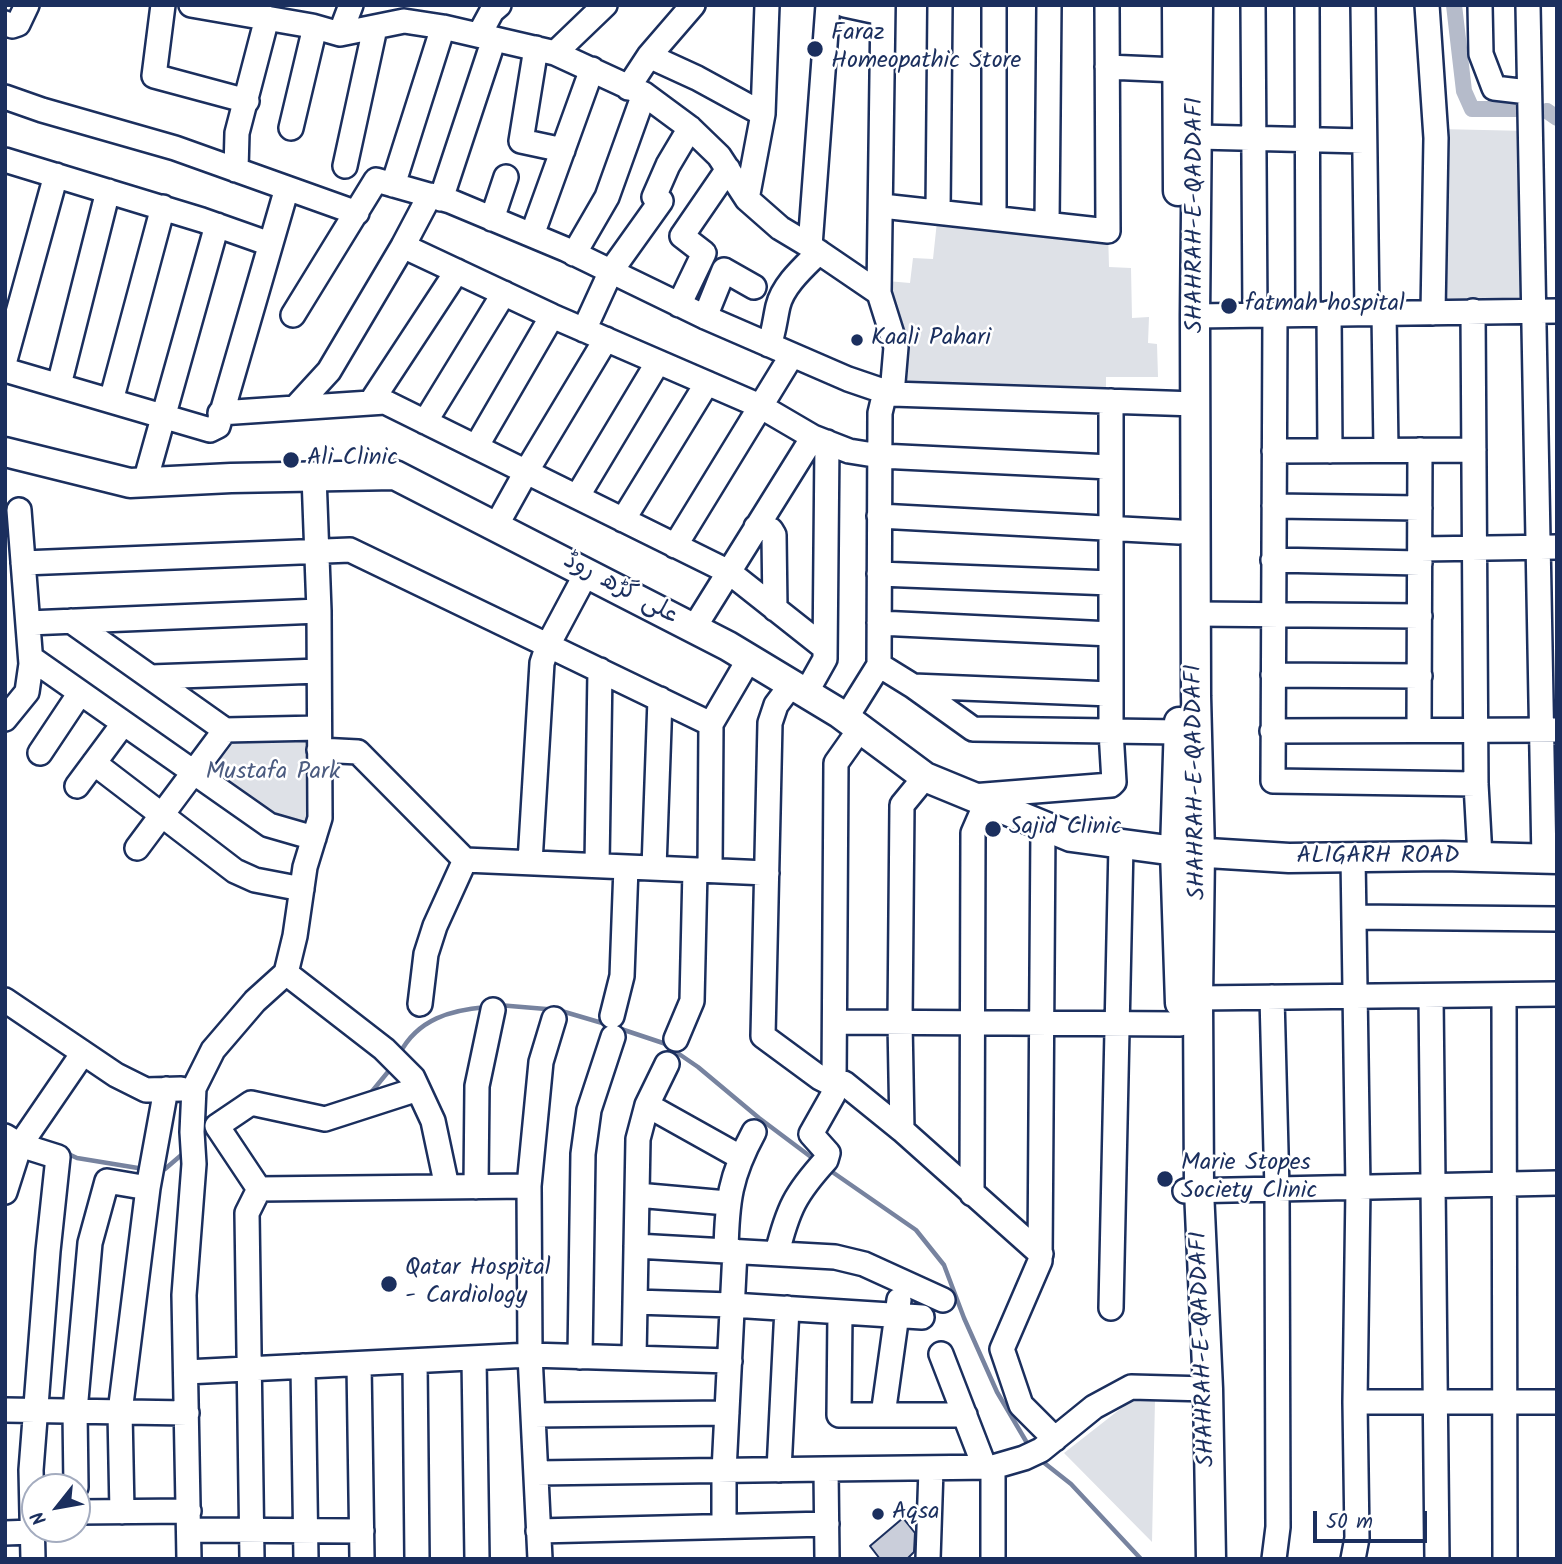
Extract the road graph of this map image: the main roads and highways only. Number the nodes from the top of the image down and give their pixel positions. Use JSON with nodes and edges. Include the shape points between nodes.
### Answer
{"nodes":[{"id":1,"x":1177,"y":5,"type":"edge"},
{"id":2,"x":1198,"y":5,"type":"edge"},
{"id":3,"x":1187,"y":403,"type":"junction"},
{"id":4,"x":5,"y":452,"type":"edge"},
{"id":5,"x":1187,"y":852,"type":"junction"},
{"id":6,"x":1550,"y":859,"type":"edge"},
{"id":7,"x":1192,"y":1190,"type":"junction"},
{"id":8,"x":1199,"y":1558,"type":"edge"}],
"edges":[{"from":1,"to":3,"type":"main road","name":"SHAHRAH-E-QADDAFI"},
{"from":2,"to":3,"type":"main road","name":"SHAHRAH-E-QADDAFI","via":[[1195,316]]},
{"from":3,"to":5,"type":"main road","name":"SHAHRAH-E-QADDAFI","via":[[1196,614]]},
{"from":3,"to":5,"type":"main road","name":"SHAHRAH-E-QADDAFI","via":[[1178,532],[1179,733]]},
{"from":4,"to":5,"type":"main road","name":"علی گڑھ روڈ","via":[[130,483],[395,475],[694,628],[853,723],[925,777],[1071,837]]},
{"from":5,"to":6,"type":"main road","name":"ALIGARH ROAD","via":[[1289,858]]},
{"from":5,"to":7,"type":"main road","name":"SHAHRAH-E-QADDAFI","via":[[1181,1024]]},
{"from":5,"to":7,"type":"main road","name":"SHAHRAH-E-QADDAFI","via":[[1198,998]]},
{"from":7,"to":8,"type":"main road","name":"SHAHRAH-E-QADDAFI","via":[[1200,1389]]}]}
